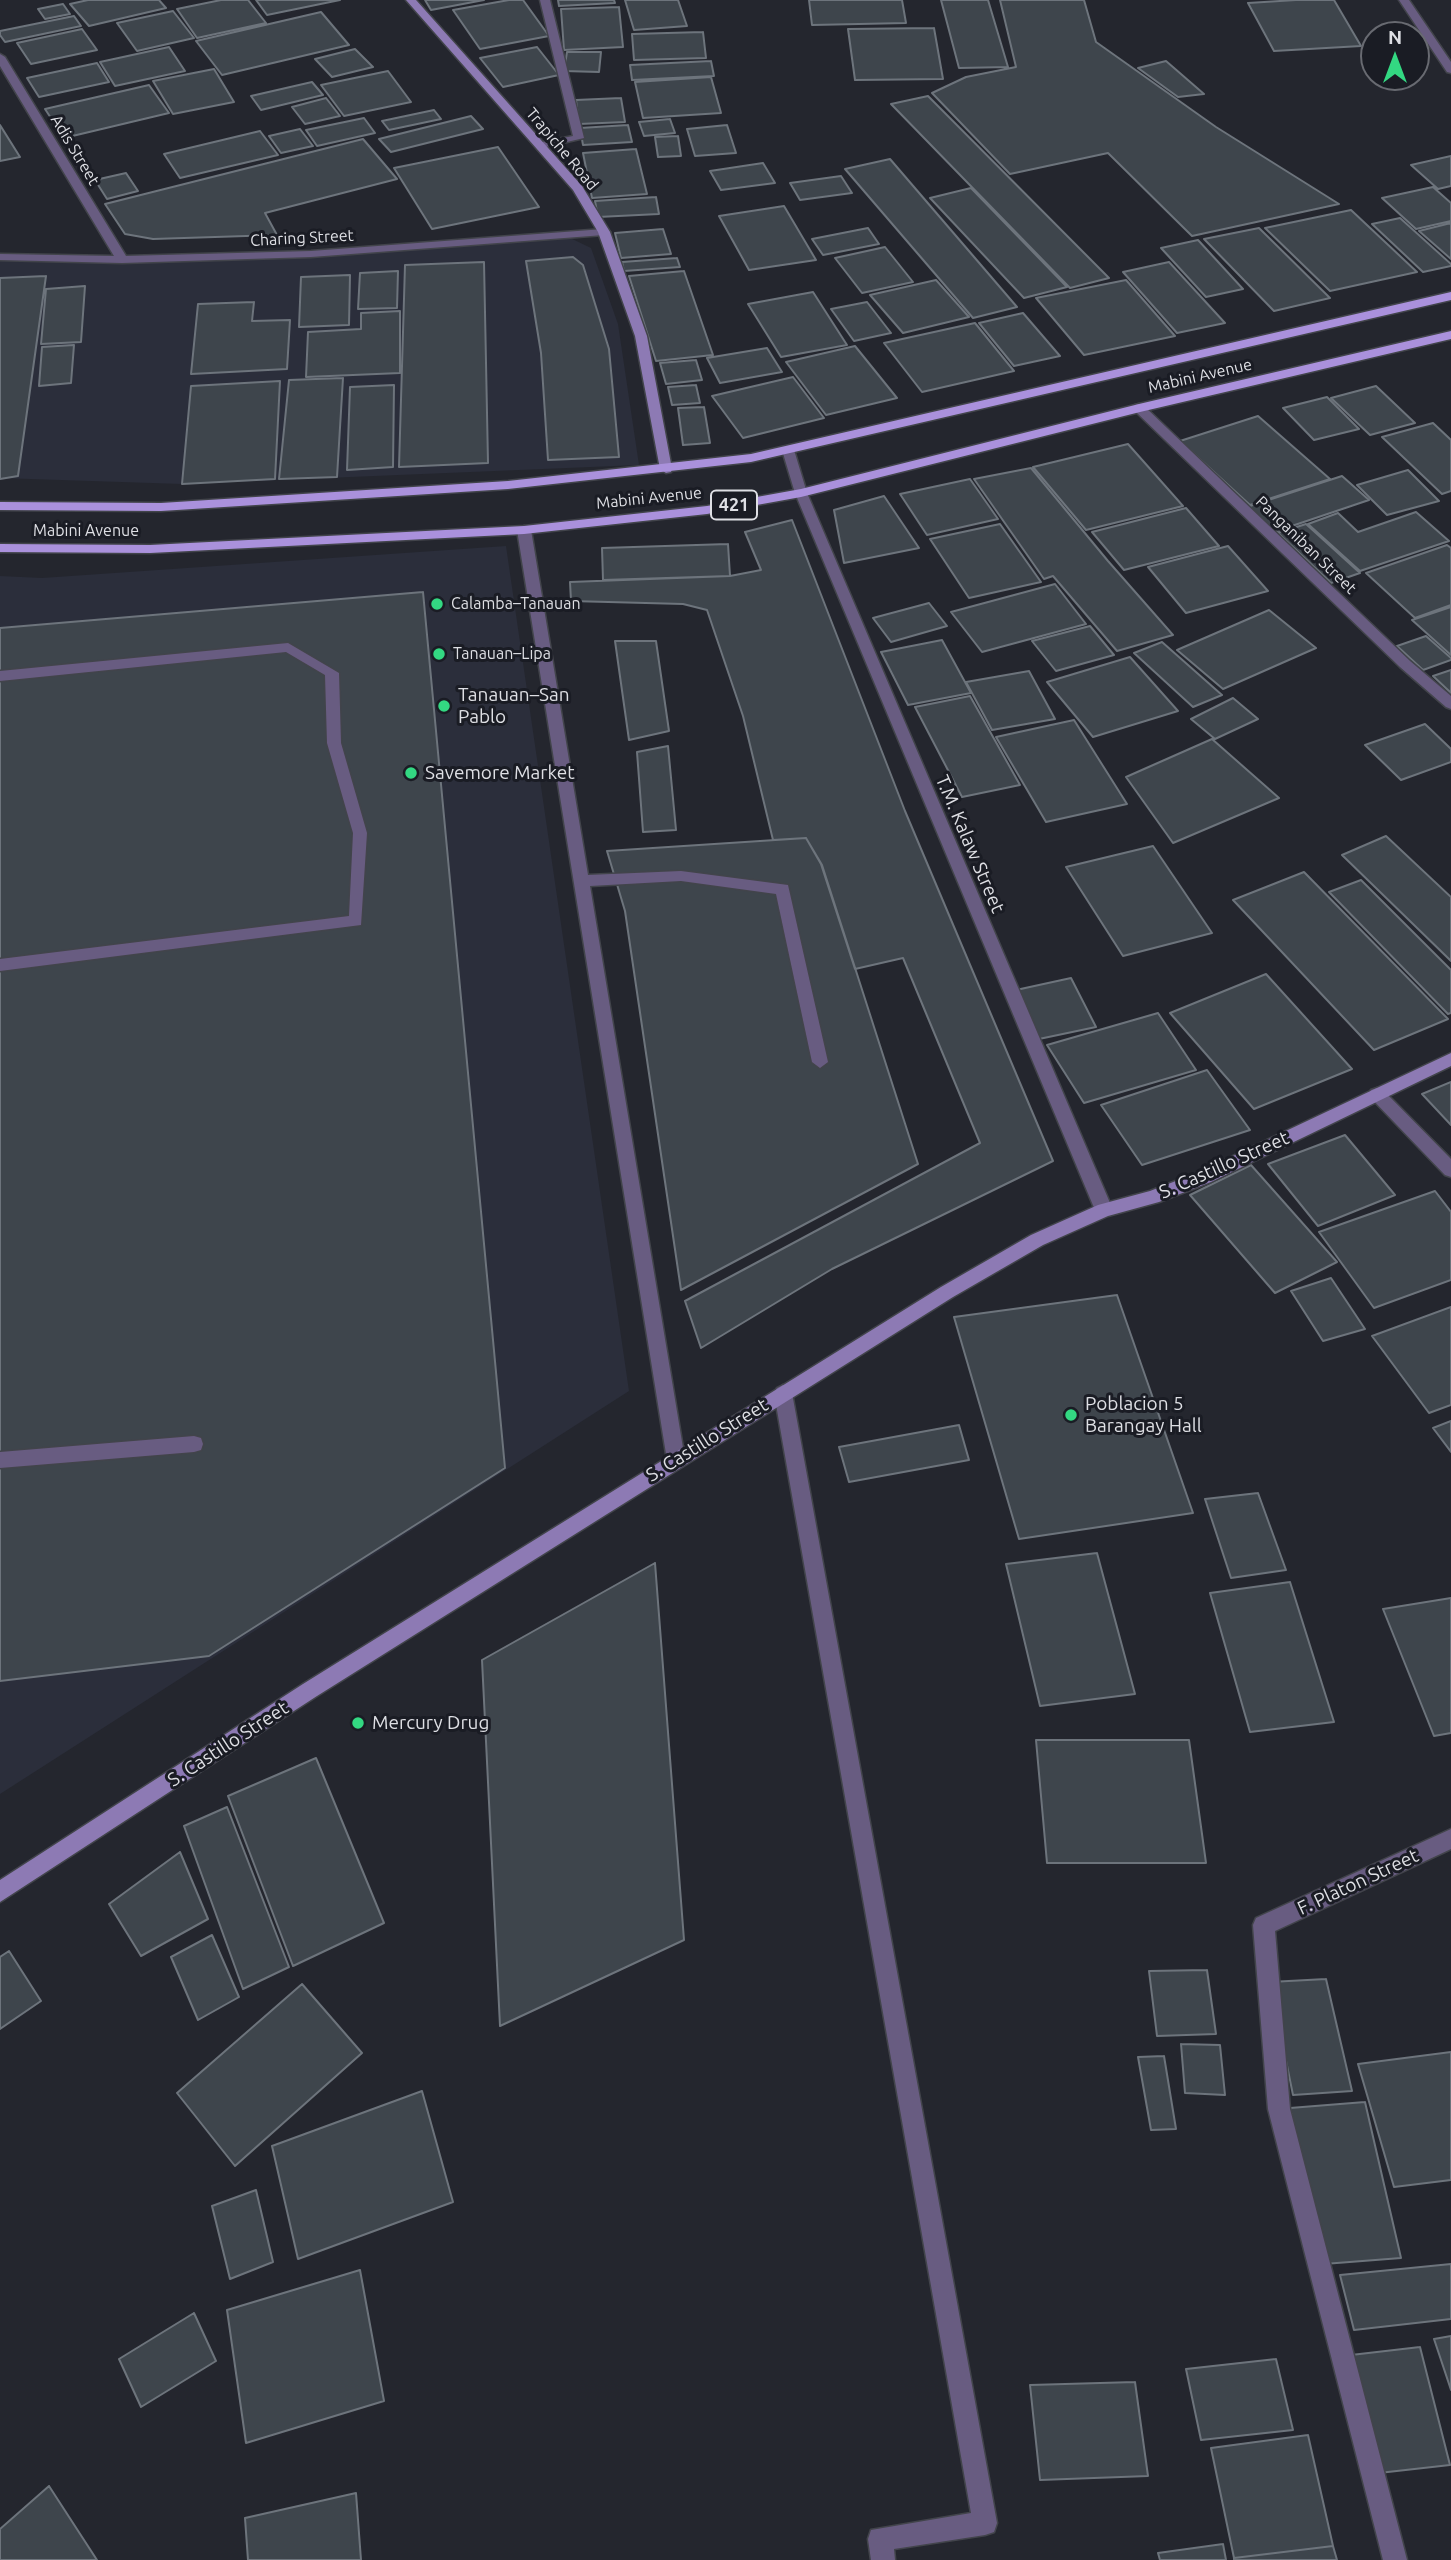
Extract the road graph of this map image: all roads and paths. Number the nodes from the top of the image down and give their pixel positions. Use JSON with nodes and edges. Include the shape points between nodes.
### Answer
{"nodes":[{"id":1,"x":411,"y":0,"type":"edge"},
{"id":2,"x":545,"y":0,"type":"edge"},
{"id":3,"x":1405,"y":0,"type":"edge"},
{"id":4,"x":0,"y":57,"type":"edge"},
{"id":5,"x":1451,"y":70,"type":"edge"},
{"id":6,"x":541,"y":145,"type":"junction"},
{"id":7,"x":604,"y":232,"type":"junction"},
{"id":8,"x":0,"y":257,"type":"edge"},
{"id":9,"x":122,"y":260,"type":"junction"},
{"id":10,"x":1451,"y":296,"type":"edge"},
{"id":11,"x":1451,"y":335,"type":"edge"},
{"id":12,"x":1139,"y":408,"type":"junction"},
{"id":13,"x":788,"y":450,"type":"junction"},
{"id":14,"x":666,"y":469,"type":"junction"},
{"id":15,"x":801,"y":493,"type":"junction"},
{"id":16,"x":0,"y":506,"type":"edge"},
{"id":17,"x":524,"y":530,"type":"junction"},
{"id":18,"x":0,"y":548,"type":"edge"},
{"id":19,"x":0,"y":676,"type":"edge"},
{"id":20,"x":1451,"y":704,"type":"edge"},
{"id":21,"x":582,"y":881,"type":"junction"},
{"id":22,"x":0,"y":965,"type":"edge"},
{"id":23,"x":1451,"y":1059,"type":"edge"},
{"id":24,"x":820,"y":1062,"type":"dead end"},
{"id":25,"x":1377,"y":1094,"type":"junction"},
{"id":26,"x":1451,"y":1170,"type":"edge"},
{"id":27,"x":1104,"y":1210,"type":"junction"},
{"id":28,"x":783,"y":1393,"type":"junction"},
{"id":29,"x":194,"y":1444,"type":"dead end"},
{"id":30,"x":0,"y":1460,"type":"edge"},
{"id":31,"x":676,"y":1460,"type":"junction"},
{"id":32,"x":1451,"y":1839,"type":"edge"},
{"id":33,"x":0,"y":1892,"type":"edge"},
{"id":34,"x":883,"y":2560,"type":"edge"},
{"id":35,"x":1395,"y":2560,"type":"edge"}],
"edges":[{"from":1,"to":6,"type":"street","name":"Trapiche Road"},
{"from":2,"to":6,"type":"street","via":[[579,138]]},
{"from":3,"to":5,"type":"street"},
{"from":4,"to":9,"type":"street","name":"Adis Street"},
{"from":6,"to":7,"type":"street","name":"Trapiche Road","via":[[578,188]]},
{"from":7,"to":9,"type":"street","name":"Charing Street","via":[[311,254]]},
{"from":7,"to":14,"type":"street","name":"Trapiche Road","via":[[641,336]]},
{"from":8,"to":9,"type":"street","name":"Charing Street"},
{"from":10,"to":13,"type":"main road","name":"Mabini Avenue","number":"421"},
{"from":11,"to":12,"type":"main road","name":"Mabini Avenue","number":"421"},
{"from":12,"to":15,"type":"main road","name":"Mabini Avenue","number":"421"},
{"from":12,"to":20,"type":"street","name":"Panganiban Street"},
{"from":13,"to":14,"type":"main road","name":"Mabini Avenue","number":"421"},
{"from":13,"to":15,"type":"street","name":"T.M. Kalaw Street"},
{"from":14,"to":16,"type":"main road","name":"Mabini Avenue","number":"421","via":[[508,485],[161,507]]},
{"from":15,"to":17,"type":"main road","name":"Mabini Avenue","number":"421","via":[[707,510]]},
{"from":15,"to":27,"type":"street","name":"T.M. Kalaw Street"},
{"from":17,"to":18,"type":"main road","name":"Mabini Avenue","number":"421","via":[[150,549]]},
{"from":17,"to":21,"type":"street"},
{"from":19,"to":22,"type":"street","via":[[288,648],[332,673],[334,743],[360,833],[356,921]]},
{"from":21,"to":24,"type":"street","via":[[681,876],[783,889]]},
{"from":21,"to":31,"type":"street"},
{"from":23,"to":25,"type":"street","name":"S. Castillo Street"},
{"from":25,"to":26,"type":"street"},
{"from":25,"to":27,"type":"street","name":"S. Castillo Street","via":[[1205,1177],[1153,1198]]},
{"from":27,"to":28,"type":"street","name":"S. Castillo Street","via":[[1037,1240]]},
{"from":28,"to":31,"type":"street","name":"S. Castillo Street"},
{"from":28,"to":34,"type":"street","via":[[985,2524],[880,2539]]},
{"from":29,"to":30,"type":"street"},
{"from":31,"to":33,"type":"street","name":"S. Castillo Street"},
{"from":32,"to":35,"type":"street","name":"F. Platon Street","via":[[1264,1925],[1279,2109]]}]}
